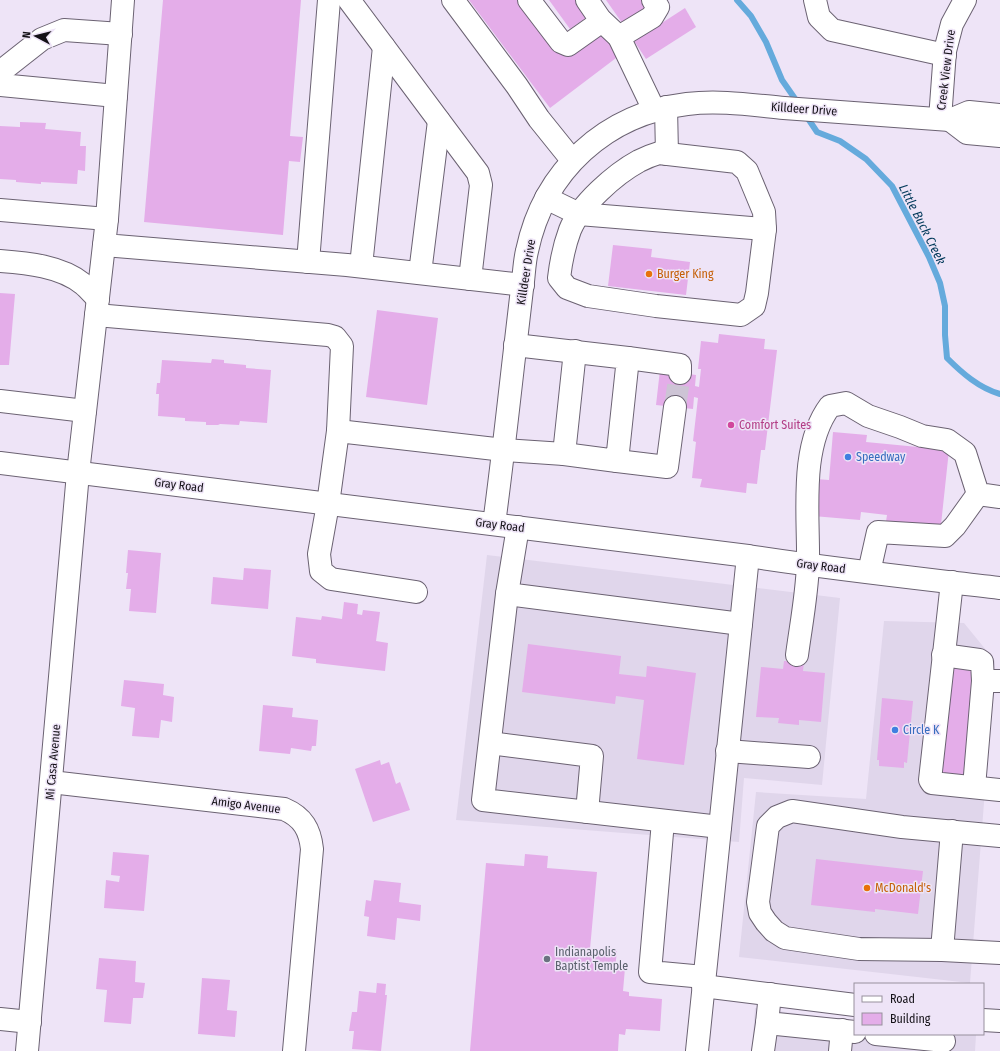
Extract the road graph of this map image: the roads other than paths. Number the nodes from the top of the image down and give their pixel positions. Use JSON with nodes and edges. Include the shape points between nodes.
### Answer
{"nodes":[{"id":1,"x":123,"y":0,"type":"edge"},
{"id":2,"x":329,"y":0,"type":"edge"},
{"id":3,"x":349,"y":0,"type":"edge"},
{"id":4,"x":453,"y":0,"type":"edge"},
{"id":5,"x":529,"y":0,"type":"edge"},
{"id":6,"x":587,"y":0,"type":"edge"},
{"id":7,"x":653,"y":0,"type":"edge"},
{"id":8,"x":815,"y":0,"type":"edge"},
{"id":9,"x":965,"y":0,"type":"edge"},
{"id":10,"x":602,"y":22,"type":"junction"},
{"id":11,"x":121,"y":34,"type":"junction"},
{"id":12,"x":619,"y":37,"type":"junction"},
{"id":13,"x":384,"y":47,"type":"junction"},
{"id":14,"x":945,"y":55,"type":"junction"},
{"id":15,"x":0,"y":72,"type":"edge"},
{"id":16,"x":0,"y":85,"type":"edge"},
{"id":17,"x":116,"y":96,"type":"junction"},
{"id":18,"x":660,"y":109,"type":"junction"},
{"id":19,"x":1000,"y":115,"type":"edge"},
{"id":20,"x":945,"y":120,"type":"junction"},
{"id":21,"x":439,"y":121,"type":"junction"},
{"id":22,"x":1000,"y":136,"type":"edge"},
{"id":23,"x":667,"y":154,"type":"junction"},
{"id":24,"x":572,"y":160,"type":"junction"},
{"id":25,"x":546,"y":198,"type":"junction"},
{"id":26,"x":0,"y":210,"type":"edge"},
{"id":27,"x":579,"y":214,"type":"junction"},
{"id":28,"x":107,"y":219,"type":"junction"},
{"id":29,"x":765,"y":230,"type":"junction"},
{"id":30,"x":104,"y":245,"type":"junction"},
{"id":31,"x":0,"y":261,"type":"edge"},
{"id":32,"x":308,"y":262,"type":"junction"},
{"id":33,"x":361,"y":266,"type":"junction"},
{"id":34,"x":420,"y":273,"type":"junction"},
{"id":35,"x":470,"y":279,"type":"junction"},
{"id":36,"x":523,"y":285,"type":"junction"},
{"id":37,"x":97,"y":307,"type":"junction"},
{"id":38,"x":515,"y":345,"type":"junction"},
{"id":39,"x":576,"y":351,"type":"junction"},
{"id":40,"x":628,"y":358,"type":"junction"},
{"id":41,"x":680,"y":373,"type":"dead end"},
{"id":42,"x":0,"y":401,"type":"edge"},
{"id":43,"x":675,"y":407,"type":"tunnel mouth"},
{"id":44,"x":85,"y":411,"type":"junction"},
{"id":45,"x":338,"y":431,"type":"junction"},
{"id":46,"x":504,"y":450,"type":"junction"},
{"id":47,"x":564,"y":454,"type":"junction"},
{"id":48,"x":617,"y":461,"type":"junction"},
{"id":49,"x":0,"y":463,"type":"edge"},
{"id":50,"x":78,"y":473,"type":"junction"},
{"id":51,"x":978,"y":494,"type":"junction"},
{"id":52,"x":1000,"y":497,"type":"edge"},
{"id":53,"x":328,"y":504,"type":"junction"},
{"id":54,"x":494,"y":524,"type":"junction"},
{"id":55,"x":518,"y":527,"type":"junction"},
{"id":56,"x":748,"y":556,"type":"junction"},
{"id":57,"x":808,"y":566,"type":"junction"},
{"id":58,"x":869,"y":572,"type":"junction"},
{"id":59,"x":952,"y":582,"type":"junction"},
{"id":60,"x":1000,"y":588,"type":"edge"},
{"id":61,"x":416,"y":592,"type":"dead end"},
{"id":62,"x":507,"y":594,"type":"junction"},
{"id":63,"x":741,"y":624,"type":"junction"},
{"id":64,"x":797,"y":655,"type":"dead end"},
{"id":65,"x":943,"y":655,"type":"junction"},
{"id":66,"x":992,"y":681,"type":"edge"},
{"id":67,"x":490,"y":742,"type":"junction"},
{"id":68,"x":727,"y":751,"type":"junction"},
{"id":69,"x":809,"y":757,"type":"dead end"},
{"id":70,"x":51,"y":782,"type":"junction"},
{"id":71,"x":974,"y":787,"type":"junction"},
{"id":72,"x":1000,"y":790,"type":"edge"},
{"id":73,"x":586,"y":812,"type":"junction"},
{"id":74,"x":663,"y":821,"type":"junction"},
{"id":75,"x":720,"y":827,"type":"junction"},
{"id":76,"x":952,"y":831,"type":"junction"},
{"id":77,"x":1000,"y":836,"type":"edge"},
{"id":78,"x":942,"y":950,"type":"junction"},
{"id":79,"x":1000,"y":954,"type":"edge"},
{"id":80,"x":704,"y":982,"type":"junction"},
{"id":81,"x":770,"y":994,"type":"junction"},
{"id":82,"x":854,"y":1005,"type":"edge"},
{"id":83,"x":0,"y":1019,"type":"edge"},
{"id":84,"x":984,"y":1020,"type":"edge"},
{"id":85,"x":1000,"y":1021,"type":"edge"},
{"id":86,"x":30,"y":1022,"type":"junction"},
{"id":87,"x":767,"y":1023,"type":"junction"},
{"id":88,"x":884,"y":1035,"type":"edge"},
{"id":89,"x":846,"y":1038,"type":"edge"},
{"id":90,"x":944,"y":1042,"type":"edge"},
{"id":91,"x":27,"y":1051,"type":"edge"},
{"id":92,"x":294,"y":1051,"type":"edge"},
{"id":93,"x":697,"y":1051,"type":"edge"},
{"id":94,"x":763,"y":1051,"type":"edge"}],
"edges":[{"from":1,"to":11,"type":"street","name":"Mi Casa Avenue"},
{"from":2,"to":32,"type":"street"},
{"from":3,"to":13,"type":"street"},
{"from":4,"to":24,"type":"street","via":[[539,119]]},
{"from":5,"to":10,"type":"street","via":[[561,42],[568,45]]},
{"from":6,"to":10,"type":"street"},
{"from":7,"to":12,"type":"street","via":[[658,7],[652,17]]},
{"from":8,"to":14,"type":"street","via":[[819,17],[832,30]]},
{"from":9,"to":14,"type":"street","name":"Creek View Drive","via":[[952,24]]},
{"from":10,"to":12,"type":"street"},
{"from":11,"to":15,"type":"street","via":[[64,30],[42,40]]},
{"from":11,"to":17,"type":"street","name":"Mi Casa Avenue"},
{"from":12,"to":18,"type":"street"},
{"from":13,"to":21,"type":"street"},
{"from":13,"to":33,"type":"street"},
{"from":14,"to":20,"type":"street","name":"Creek View Drive"},
{"from":16,"to":17,"type":"street"},
{"from":17,"to":28,"type":"street","name":"Mi Casa Avenue"},
{"from":18,"to":20,"type":"street","name":"Killdeer Drive","via":[[697,103]]},
{"from":18,"to":23,"type":"street"},
{"from":18,"to":24,"type":"street","name":"Killdeer Drive","via":[[632,118],[608,131]]},
{"from":19,"to":20,"type":"street","name":"Killdeer Drive","via":[[969,112]]},
{"from":20,"to":22,"type":"street","via":[[967,132]]},
{"from":21,"to":34,"type":"street"},
{"from":21,"to":35,"type":"street","via":[[478,173],[481,185]]},
{"from":23,"to":27,"type":"street","via":[[659,153],[638,161],[605,185]]},
{"from":23,"to":29,"type":"street","via":[[737,162],[747,171],[764,212]]},
{"from":24,"to":25,"type":"street","name":"Killdeer Drive"},
{"from":25,"to":27,"type":"street"},
{"from":25,"to":36,"type":"street","name":"Killdeer Drive","via":[[527,251]]},
{"from":26,"to":28,"type":"street"},
{"from":27,"to":29,"type":"street"},
{"from":27,"to":29,"type":"street","via":[[570,230],[561,258],[559,278],[568,288],[588,296],[741,315],[754,306]]},
{"from":28,"to":30,"type":"street","name":"Mi Casa Avenue"},
{"from":30,"to":32,"type":"street"},
{"from":30,"to":37,"type":"street","name":"Mi Casa Avenue"},
{"from":31,"to":37,"type":"street","via":[[31,263],[60,271],[82,283]]},
{"from":32,"to":33,"type":"street"},
{"from":33,"to":34,"type":"street"},
{"from":34,"to":35,"type":"street"},
{"from":35,"to":36,"type":"street"},
{"from":36,"to":38,"type":"street","name":"Killdeer Drive"},
{"from":37,"to":44,"type":"street","name":"Mi Casa Avenue"},
{"from":37,"to":45,"type":"street","via":[[335,336],[342,346]]},
{"from":38,"to":39,"type":"street"},
{"from":38,"to":46,"type":"street","name":"Killdeer Drive"},
{"from":39,"to":40,"type":"street"},
{"from":39,"to":47,"type":"street"},
{"from":40,"to":41,"type":"street","via":[[680,365]]},
{"from":40,"to":48,"type":"street"},
{"from":42,"to":44,"type":"street"},
{"from":43,"to":48,"type":"street","via":[[667,467]]},
{"from":44,"to":50,"type":"street","name":"Mi Casa Avenue"},
{"from":45,"to":46,"type":"street"},
{"from":45,"to":53,"type":"street"},
{"from":46,"to":47,"type":"street"},
{"from":46,"to":54,"type":"street","name":"Killdeer Drive"},
{"from":47,"to":48,"type":"street"},
{"from":49,"to":50,"type":"street","name":"Gray Road"},
{"from":50,"to":53,"type":"street","name":"Gray Road"},
{"from":50,"to":70,"type":"street","name":"Mi Casa Avenue"},
{"from":51,"to":52,"type":"street"},
{"from":51,"to":57,"type":"street","via":[[965,453],[948,440],[922,436],[868,416],[846,403],[830,406],[822,417],[813,444],[808,473]]},
{"from":51,"to":58,"type":"street","via":[[945,536],[878,532]]},
{"from":53,"to":54,"type":"street","name":"Gray Road"},
{"from":53,"to":61,"type":"street","via":[[319,554],[321,571],[332,579]]},
{"from":54,"to":55,"type":"street","name":"Gray Road"},
{"from":55,"to":56,"type":"street","name":"Gray Road"},
{"from":55,"to":62,"type":"street"},
{"from":56,"to":57,"type":"street","name":"Gray Road"},
{"from":56,"to":63,"type":"street"},
{"from":57,"to":58,"type":"street","name":"Gray Road"},
{"from":57,"to":64,"type":"street"},
{"from":58,"to":59,"type":"street","name":"Gray Road"},
{"from":59,"to":60,"type":"street","name":"Gray Road"},
{"from":59,"to":65,"type":"street"},
{"from":62,"to":63,"type":"street"},
{"from":62,"to":67,"type":"street"},
{"from":63,"to":68,"type":"street"},
{"from":65,"to":66,"type":"street","via":[[979,660]]},
{"from":65,"to":71,"type":"street","via":[[930,780],[932,783]]},
{"from":66,"to":71,"type":"street"},
{"from":67,"to":73,"type":"street","via":[[592,756]]},
{"from":67,"to":73,"type":"street","via":[[483,800]]},
{"from":68,"to":69,"type":"street"},
{"from":68,"to":75,"type":"street"},
{"from":70,"to":86,"type":"street","name":"Mi Casa Avenue"},
{"from":70,"to":92,"type":"street","name":"Amigo Avenue","via":[[284,809],[304,822],[311,838],[312,849]]},
{"from":71,"to":72,"type":"street"},
{"from":73,"to":74,"type":"street"},
{"from":74,"to":75,"type":"street"},
{"from":74,"to":80,"type":"street","via":[[650,972]]},
{"from":75,"to":80,"type":"street"},
{"from":76,"to":77,"type":"street"},
{"from":76,"to":78,"type":"street"},
{"from":76,"to":78,"type":"street","via":[[902,827],[792,811],[777,817],[768,826],[758,902],[760,913],[766,922],[785,938],[859,949]]},
{"from":78,"to":79,"type":"street"},
{"from":80,"to":81,"type":"street"},
{"from":80,"to":93,"type":"street"},
{"from":81,"to":82,"type":"street"},
{"from":81,"to":87,"type":"street"},
{"from":83,"to":86,"type":"street"},
{"from":84,"to":85,"type":"street"},
{"from":86,"to":91,"type":"street","name":"Mi Casa Avenue"},
{"from":87,"to":89,"type":"street"},
{"from":87,"to":94,"type":"street"},
{"from":88,"to":90,"type":"street"}]}
